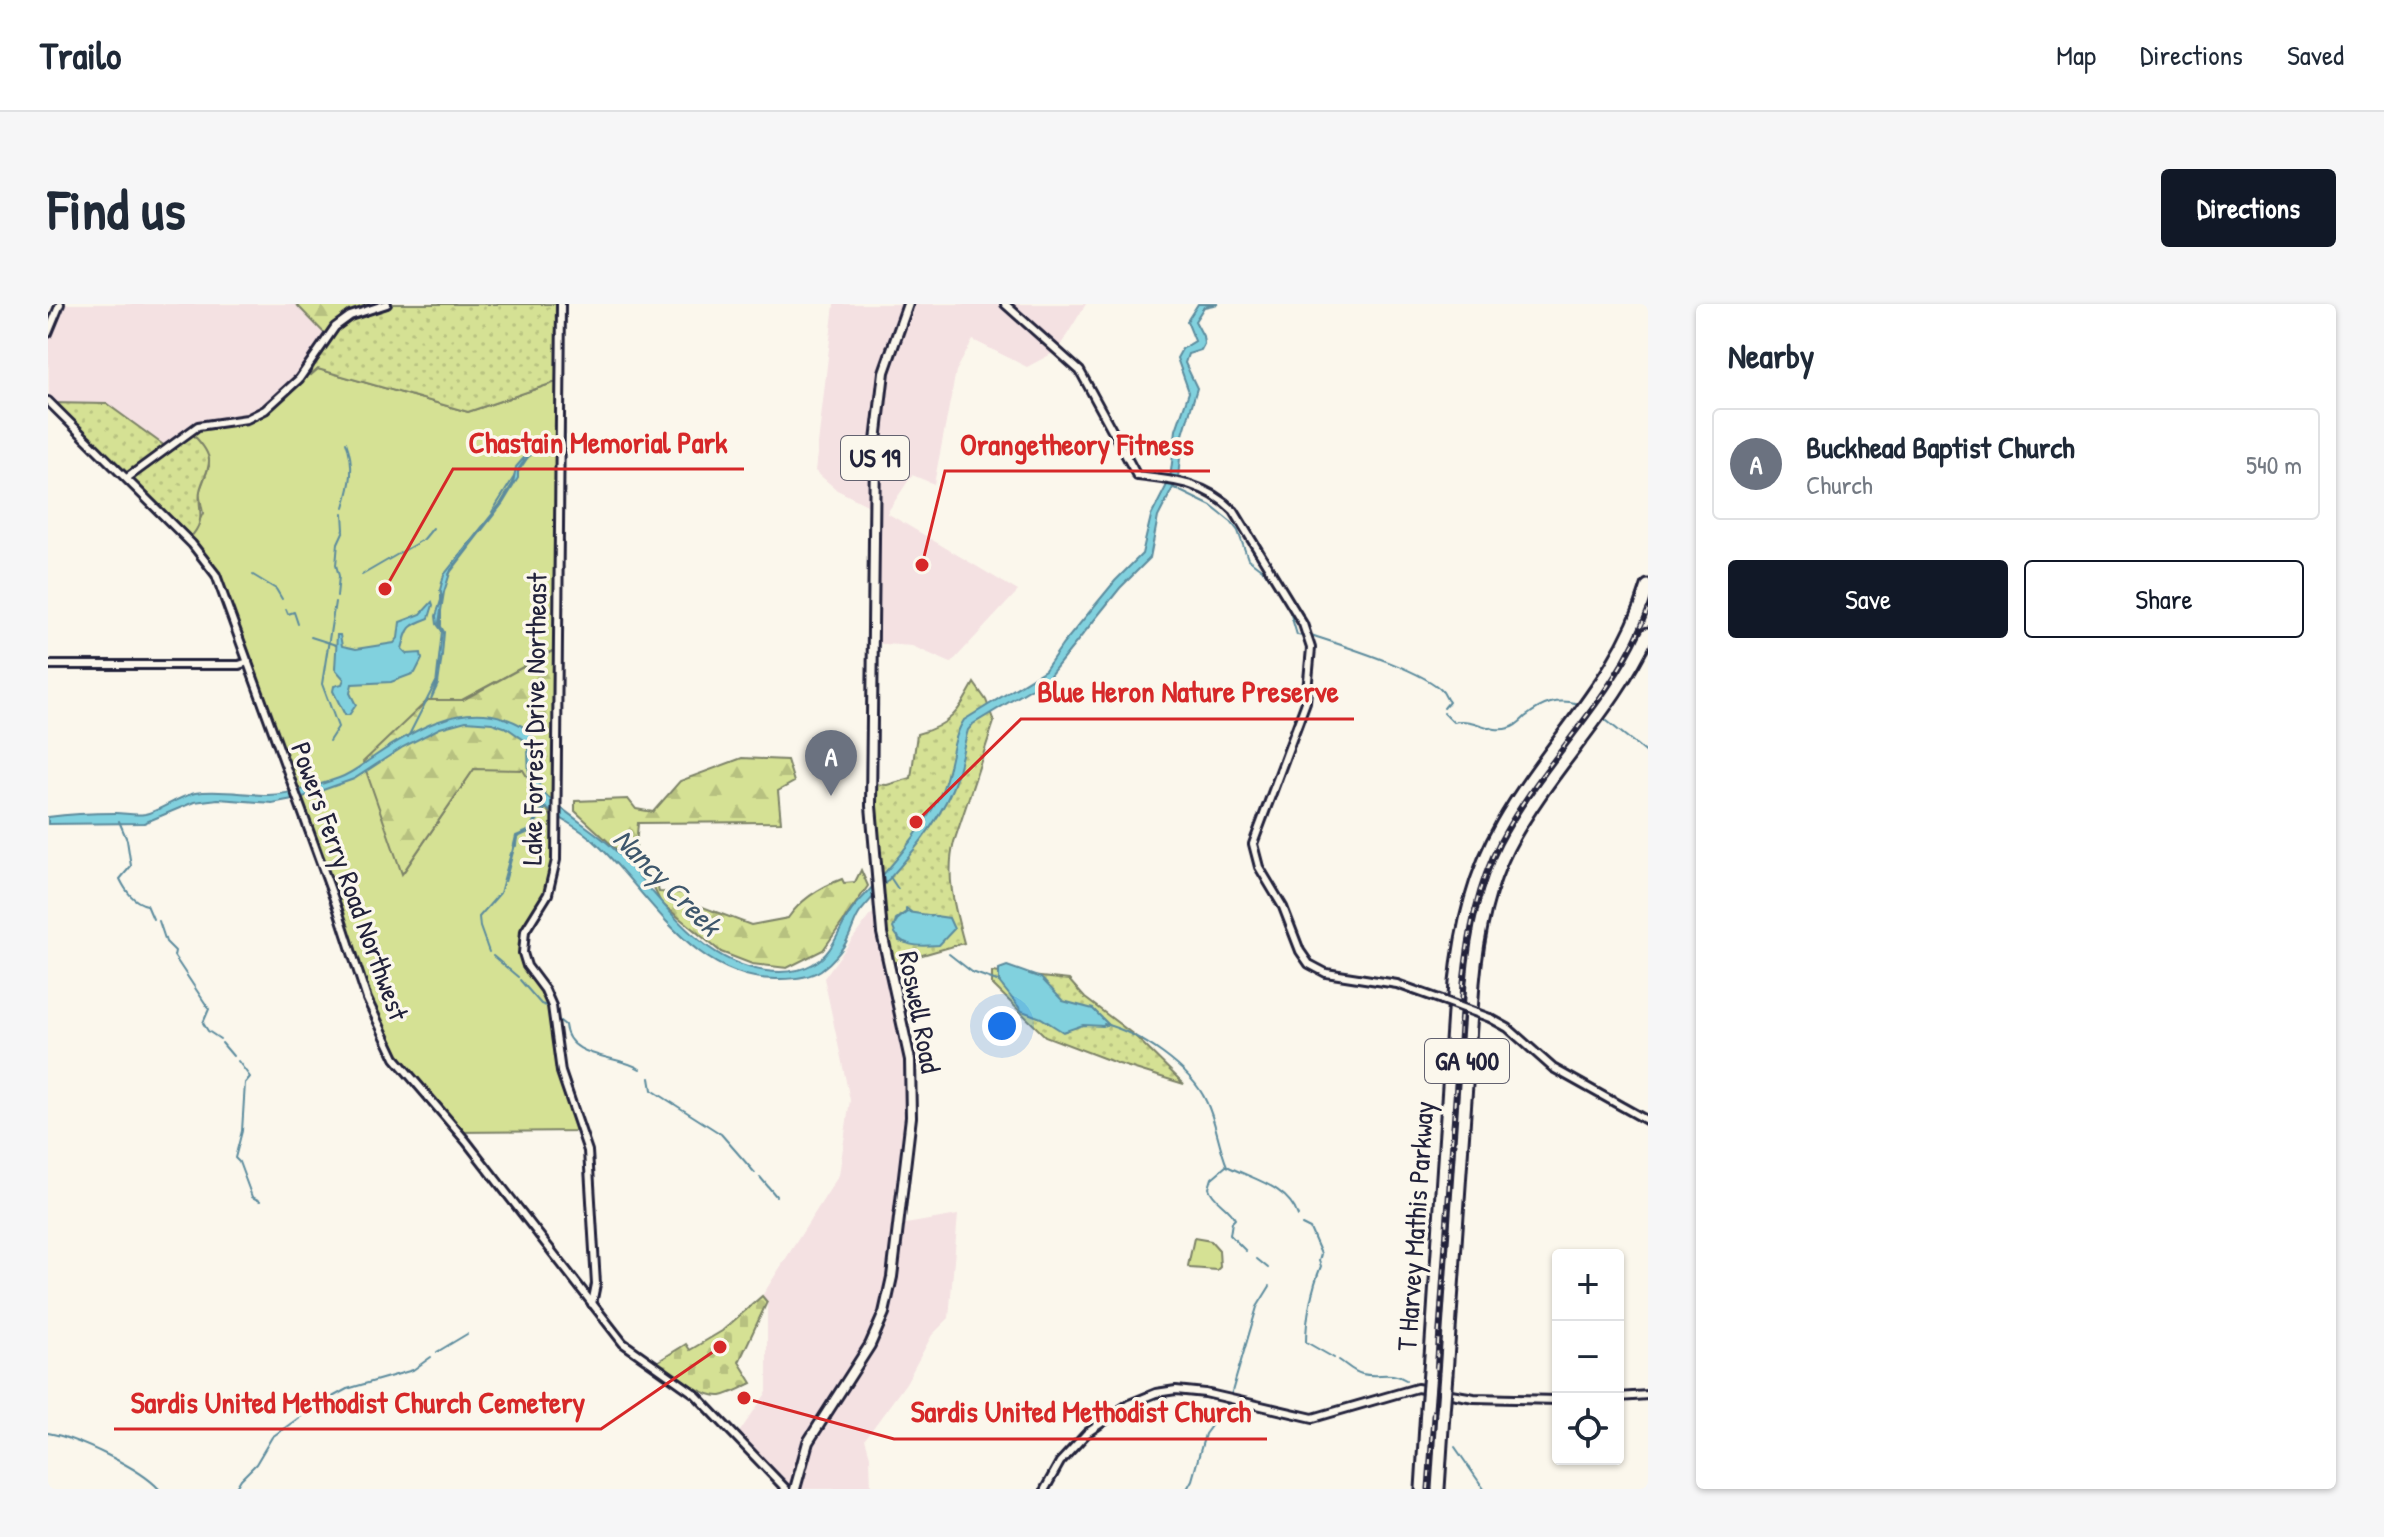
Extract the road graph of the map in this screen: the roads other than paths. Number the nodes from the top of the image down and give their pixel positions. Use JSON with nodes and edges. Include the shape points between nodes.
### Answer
{"nodes":[{"id":1,"x":60,"y":304,"type":"edge"},
{"id":2,"x":387,"y":304,"type":"edge"},
{"id":3,"x":561,"y":304,"type":"edge"},
{"id":4,"x":908,"y":304,"type":"edge"},
{"id":5,"x":1005,"y":304,"type":"edge"},
{"id":6,"x":48,"y":333,"type":"edge"},
{"id":7,"x":48,"y":401,"type":"edge"},
{"id":8,"x":127,"y":478,"type":"junction"},
{"id":9,"x":1648,"y":586,"type":"edge"},
{"id":10,"x":1648,"y":634,"type":"edge"},
{"id":11,"x":248,"y":662,"type":"junction"},
{"id":12,"x":48,"y":665,"type":"edge"},
{"id":13,"x":1648,"y":1121,"type":"edge"},
{"id":14,"x":592,"y":1304,"type":"junction"},
{"id":15,"x":1648,"y":1395,"type":"edge"},
{"id":16,"x":1624,"y":1397,"type":"edge"},
{"id":17,"x":1552,"y":1400,"type":"edge"},
{"id":18,"x":1443,"y":1413,"type":"junction"},
{"id":19,"x":1421,"y":1486,"type":"edge"},
{"id":20,"x":786,"y":1489,"type":"edge"},
{"id":21,"x":795,"y":1489,"type":"edge"},
{"id":22,"x":1045,"y":1489,"type":"edge"},
{"id":23,"x":1438,"y":1489,"type":"edge"},
{"id":24,"x":1444,"y":1489,"type":"edge"}],
"edges":[{"from":1,"to":6,"type":"street"},
{"from":2,"to":8,"type":"street","via":[[341,322],[299,379],[265,410],[247,419],[198,426]]},
{"from":3,"to":14,"type":"street","name":"Lake Forrest Drive Northeast","via":[[555,866],[551,886],[525,931],[523,953],[552,1006],[561,1072],[588,1151],[596,1284]]},
{"from":4,"to":21,"type":"main road","name":"Roswell Road","number":"US 19","via":[[879,400],[873,485],[871,806],[877,897],[912,1076],[911,1117],[891,1280],[878,1329],[808,1442]]},
{"from":5,"to":13,"type":"street","bridge":true,"via":[[1080,371],[1137,476],[1189,483],[1210,491],[1234,512],[1303,624],[1311,648],[1305,709],[1254,839],[1259,867],[1286,913],[1302,955],[1332,974],[1397,984],[1490,1018],[1553,1068]]},
{"from":7,"to":8,"type":"street","name":"Powers Ferry Road Northwest"},
{"from":8,"to":11,"type":"street","name":"Powers Ferry Road Northwest","via":[[210,565]]},
{"from":9,"to":19,"type":"highway","name":"T Harvey Mathis Parkway","number":"GA 400","bridge":true,"via":[[1609,673],[1510,810],[1475,883],[1456,982]]},
{"from":10,"to":18,"type":"highway","name":"T Harvey Mathis Parkway","number":"GA 400","bridge":true,"via":[[1624,679],[1524,819],[1490,888],[1471,1000]]},
{"from":11,"to":12,"type":"street"},
{"from":11,"to":14,"type":"street","name":"Powers Ferry Road Northwest","via":[[367,999],[395,1058]]},
{"from":14,"to":20,"type":"street","name":"Powers Ferry Road Northwest","via":[[623,1343],[695,1394]]},
{"from":15,"to":16,"type":"street"},
{"from":17,"to":22,"type":"street","via":[[1474,1398],[1417,1388],[1313,1418],[1205,1393],[1156,1393],[1129,1404],[1087,1433],[1060,1462]]},
{"from":18,"to":23,"type":"highway","name":"T Harvey Mathis Parkway","number":"GA 400"},
{"from":18,"to":24,"type":"highway"}]}
